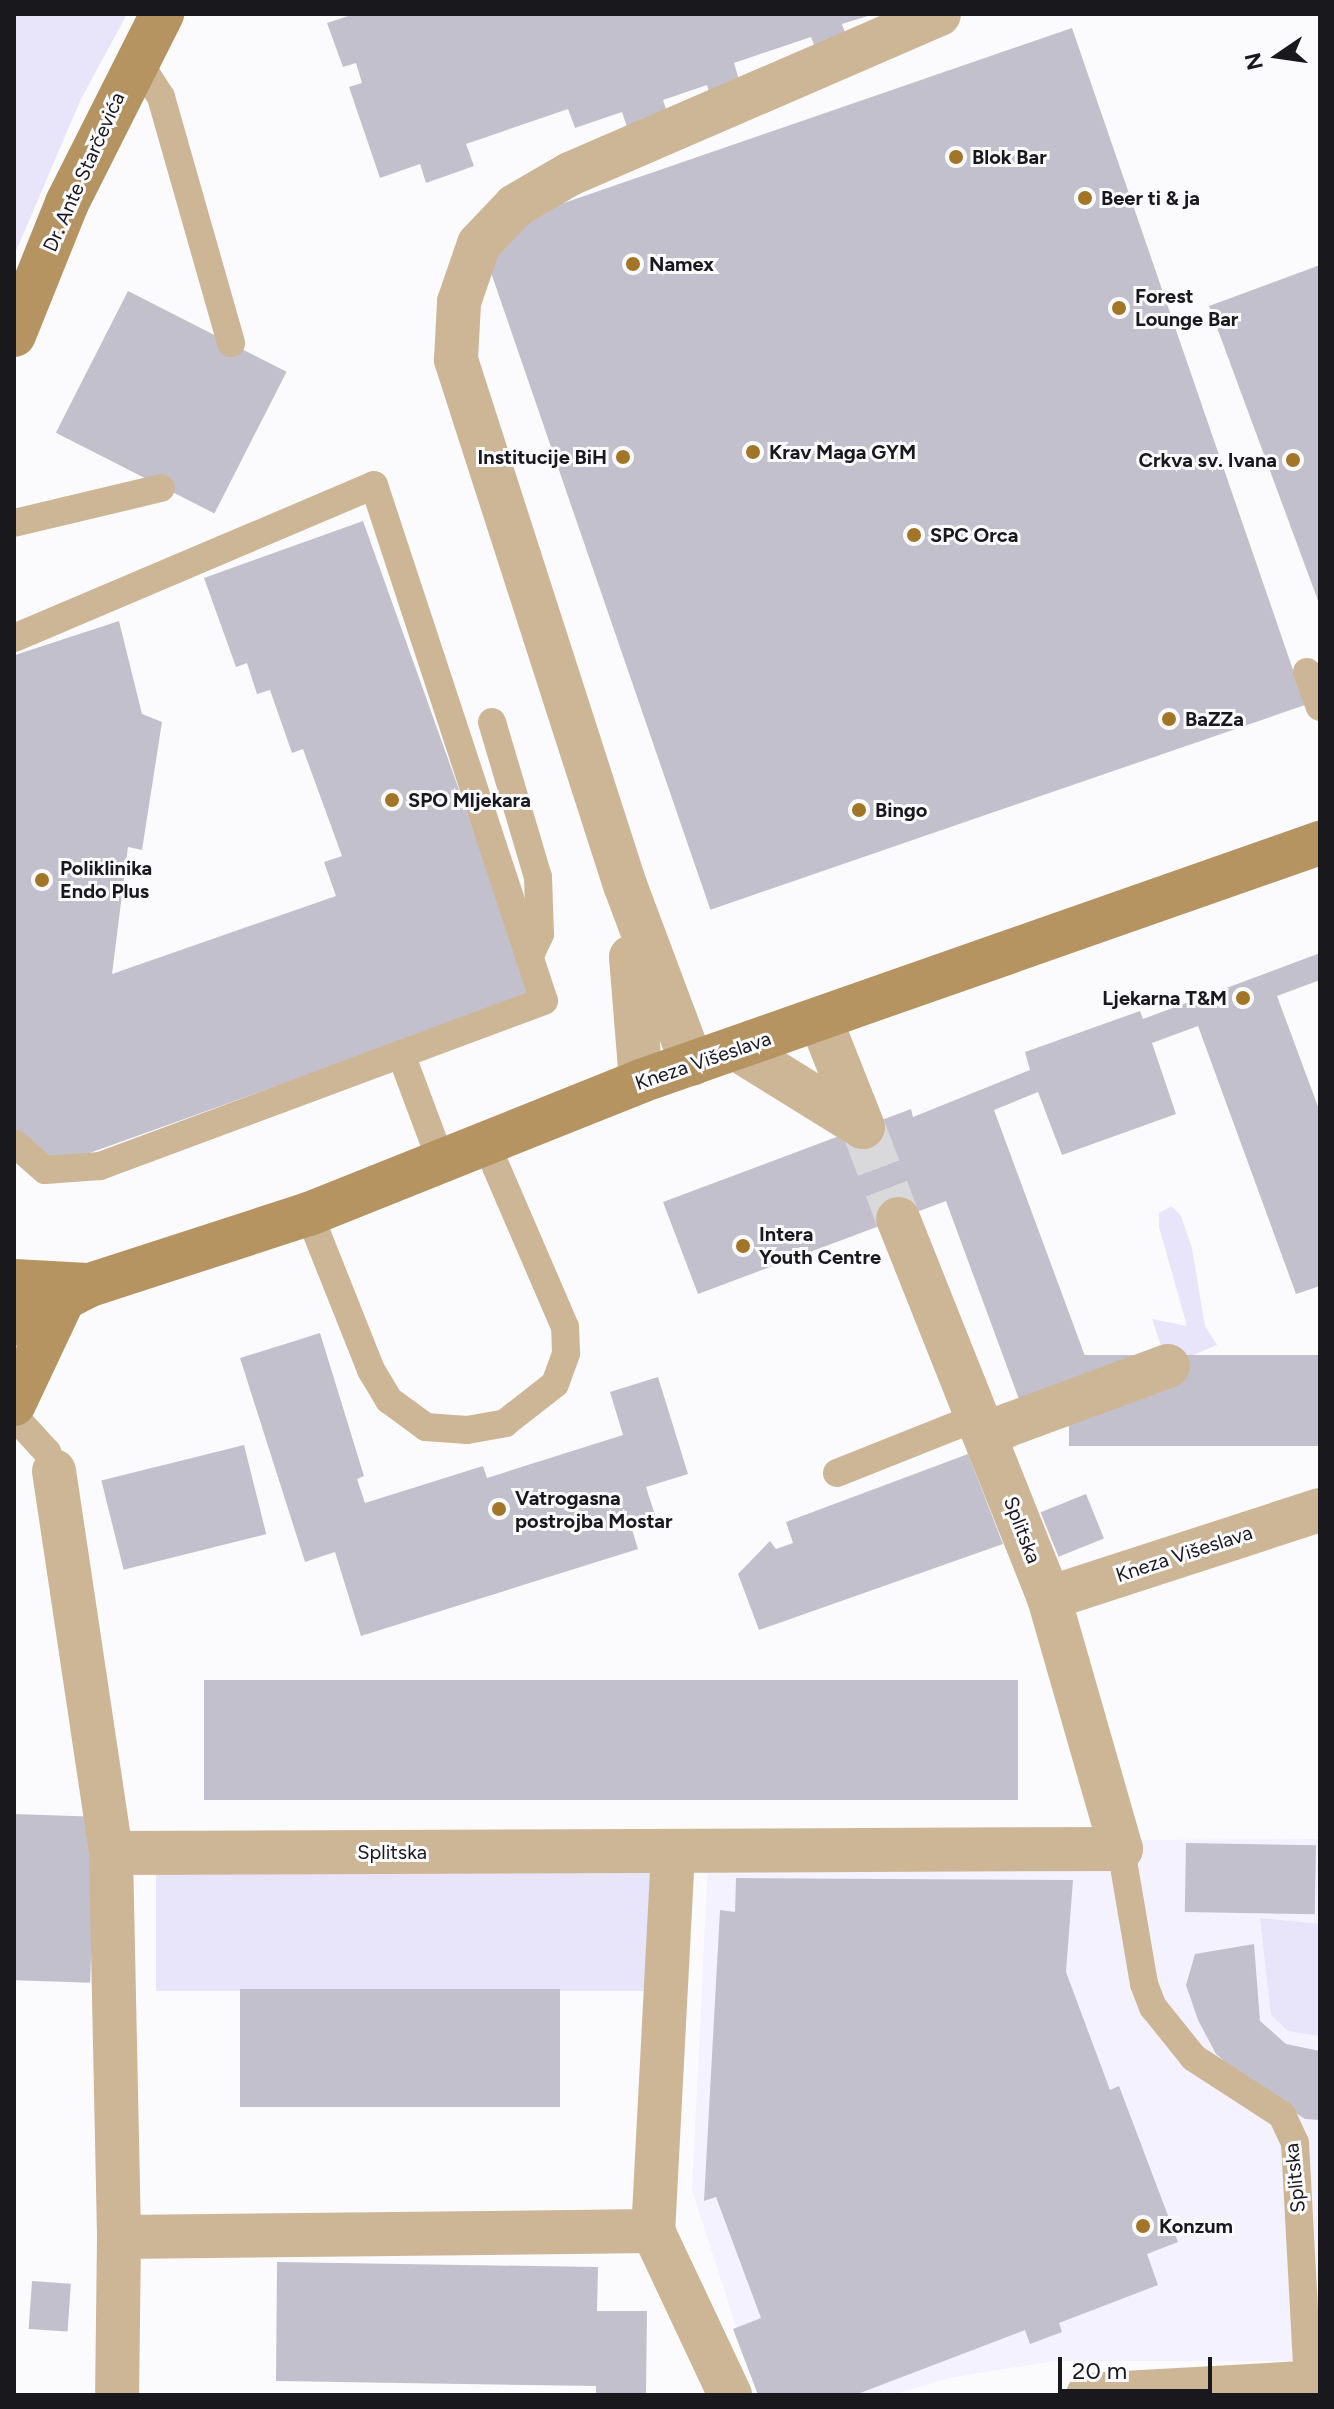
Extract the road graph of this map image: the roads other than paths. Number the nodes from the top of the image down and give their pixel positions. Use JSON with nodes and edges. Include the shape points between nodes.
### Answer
{"nodes":[{"id":1,"x":162,"y":14,"type":"edge"},
{"id":2,"x":939,"y":14,"type":"edge"},
{"id":3,"x":136,"y":58,"type":"junction"},
{"id":4,"x":14,"y":335,"type":"edge"},
{"id":5,"x":231,"y":343,"type":"dead end"},
{"id":6,"x":161,"y":488,"type":"dead end"},
{"id":7,"x":14,"y":523,"type":"edge"},
{"id":8,"x":14,"y":638,"type":"edge"},
{"id":9,"x":1307,"y":672,"type":"dead end"},
{"id":10,"x":1320,"y":707,"type":"edge"},
{"id":11,"x":492,"y":722,"type":"dead end"},
{"id":12,"x":1320,"y":843,"type":"edge"},
{"id":13,"x":650,"y":951,"type":"junction"},
{"id":14,"x":529,"y":958,"type":"junction"},
{"id":15,"x":821,"y":1021,"type":"junction"},
{"id":16,"x":737,"y":1049,"type":"junction"},
{"id":17,"x":401,"y":1054,"type":"junction"},
{"id":18,"x":692,"y":1064,"type":"junction"},
{"id":19,"x":641,"y":1081,"type":"junction"},
{"id":20,"x":14,"y":1143,"type":"edge"},
{"id":21,"x":486,"y":1144,"type":"junction"},
{"id":22,"x":441,"y":1161,"type":"junction"},
{"id":23,"x":309,"y":1214,"type":"junction"},
{"id":24,"x":898,"y":1219,"type":"tunnel mouth"},
{"id":25,"x":45,"y":1284,"type":"edge"},
{"id":26,"x":14,"y":1324,"type":"edge"},
{"id":27,"x":1168,"y":1366,"type":"dead end"},
{"id":28,"x":14,"y":1404,"type":"edge"},
{"id":29,"x":14,"y":1416,"type":"edge"},
{"id":30,"x":981,"y":1425,"type":"junction"},
{"id":31,"x":54,"y":1471,"type":"joint"},
{"id":32,"x":837,"y":1473,"type":"dead end"},
{"id":33,"x":1320,"y":1510,"type":"edge"},
{"id":34,"x":1049,"y":1598,"type":"junction"},
{"id":35,"x":1121,"y":1849,"type":"junction"},
{"id":36,"x":673,"y":1852,"type":"junction"},
{"id":37,"x":111,"y":1853,"type":"junction"},
{"id":38,"x":653,"y":2231,"type":"junction"},
{"id":39,"x":119,"y":2237,"type":"junction"},
{"id":40,"x":1314,"y":2382,"type":"edge"},
{"id":41,"x":117,"y":2395,"type":"edge"},
{"id":42,"x":730,"y":2395,"type":"edge"},
{"id":43,"x":1088,"y":2395,"type":"edge"}],
"edges":[{"from":1,"to":3,"type":"street","name":"Dr. Ante Starčevića"},
{"from":2,"to":13,"type":"street","via":[[570,174],[515,206],[479,244],[459,302],[456,360]]},
{"from":3,"to":4,"type":"street","name":"Dr. Ante Starčevića","via":[[67,203]]},
{"from":3,"to":5,"type":"lane","via":[[161,97]]},
{"from":6,"to":7,"type":"lane"},
{"from":8,"to":14,"type":"lane","via":[[374,485]]},
{"from":9,"to":10,"type":"lane"},
{"from":11,"to":14,"type":"lane","via":[[538,877],[540,934]]},
{"from":12,"to":15,"type":"street","name":"Kneza Višeslava"},
{"from":13,"to":18,"type":"street"},
{"from":13,"to":19,"type":"street","via":[[631,957]]},
{"from":14,"to":17,"type":"lane","via":[[544,1001]]},
{"from":15,"to":16,"type":"street","name":"Kneza Višeslava"},
{"from":15,"to":16,"type":"street","via":[[863,1127]]},
{"from":16,"to":18,"type":"street","name":"Kneza Višeslava"},
{"from":17,"to":20,"type":"lane","via":[[100,1166],[45,1170]]},
{"from":17,"to":22,"type":"lane"},
{"from":18,"to":19,"type":"street","name":"Kneza Višeslava"},
{"from":19,"to":21,"type":"street","name":"Kneza Višeslava"},
{"from":21,"to":22,"type":"street","name":"Kneza Višeslava"},
{"from":21,"to":23,"type":"lane","via":[[565,1327],[566,1353],[555,1384],[505,1423],[467,1430],[426,1427],[389,1400],[371,1370]]},
{"from":22,"to":23,"type":"street","name":"Kneza Višeslava"},
{"from":23,"to":25,"type":"street","name":"Kneza Višeslava"},
{"from":24,"to":30,"type":"street","name":"Splitska"},
{"from":25,"to":26,"type":"street","name":"Kneza Višeslava"},
{"from":25,"to":28,"type":"street"},
{"from":27,"to":30,"type":"street"},
{"from":29,"to":31,"type":"lane","via":[[47,1452]]},
{"from":30,"to":32,"type":"lane"},
{"from":30,"to":34,"type":"street","name":"Splitska"},
{"from":31,"to":37,"type":"street"},
{"from":33,"to":34,"type":"street","name":"Kneza Višeslava"},
{"from":34,"to":35,"type":"street","name":"Splitska"},
{"from":35,"to":36,"type":"street","name":"Splitska"},
{"from":35,"to":40,"type":"lane","name":"Splitska","via":[[1144,1984],[1153,2007],[1194,2058],[1282,2115],[1295,2143]]},
{"from":36,"to":37,"type":"street","name":"Splitska"},
{"from":36,"to":38,"type":"street"},
{"from":37,"to":39,"type":"street"},
{"from":38,"to":39,"type":"street"},
{"from":38,"to":42,"type":"street"},
{"from":39,"to":41,"type":"street"},
{"from":40,"to":43,"type":"street","name":"Splitska"}]}
